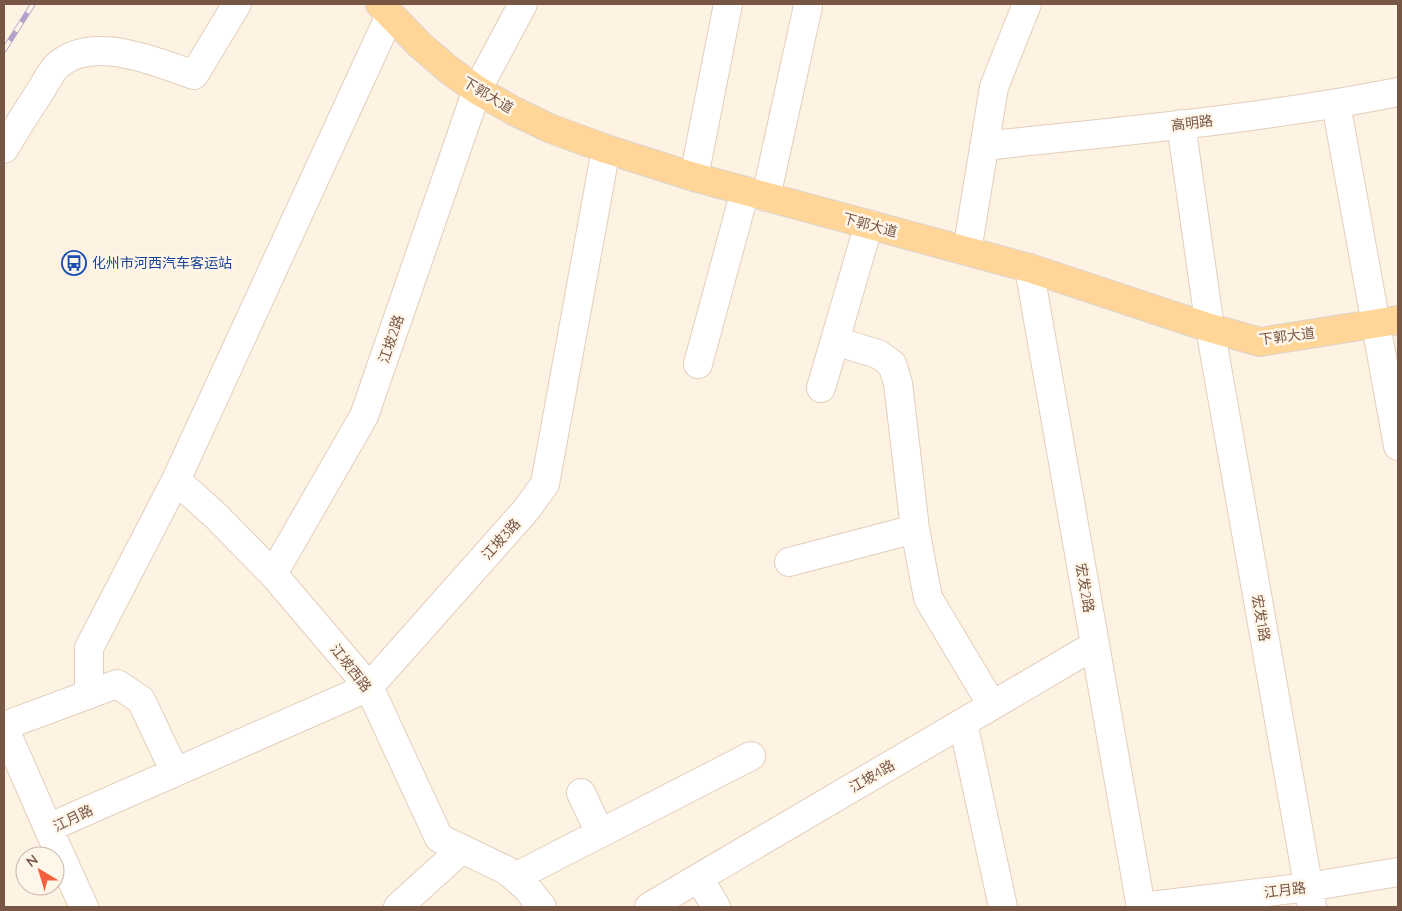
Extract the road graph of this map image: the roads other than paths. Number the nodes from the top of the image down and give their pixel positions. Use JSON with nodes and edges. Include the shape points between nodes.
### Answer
{"nodes":[{"id":1,"x":237,"y":4,"type":"edge"},
{"id":2,"x":523,"y":4,"type":"edge"},
{"id":3,"x":728,"y":4,"type":"edge"},
{"id":4,"x":1027,"y":4,"type":"edge"},
{"id":5,"x":808,"y":6,"type":"dead end"},
{"id":6,"x":385,"y":10,"type":"edge"},
{"id":7,"x":477,"y":90,"type":"junction"},
{"id":8,"x":1398,"y":92,"type":"edge"},
{"id":9,"x":1336,"y":104,"type":"junction"},
{"id":10,"x":1181,"y":124,"type":"junction"},
{"id":11,"x":984,"y":146,"type":"junction"},
{"id":12,"x":4,"y":149,"type":"edge"},
{"id":13,"x":606,"y":149,"type":"junction"},
{"id":14,"x":694,"y":177,"type":"junction"},
{"id":15,"x":755,"y":194,"type":"junction"},
{"id":16,"x":869,"y":224,"type":"junction"},
{"id":17,"x":967,"y":251,"type":"junction"},
{"id":18,"x":1029,"y":268,"type":"junction"},
{"id":19,"x":1387,"y":322,"type":"edge"},
{"id":20,"x":1210,"y":328,"type":"junction"},
{"id":21,"x":835,"y":341,"type":"junction"},
{"id":22,"x":698,"y":364,"type":"dead end"},
{"id":23,"x":821,"y":388,"type":"dead end"},
{"id":24,"x":1398,"y":446,"type":"edge"},
{"id":25,"x":176,"y":480,"type":"junction"},
{"id":26,"x":915,"y":529,"type":"junction"},
{"id":27,"x":789,"y":562,"type":"dead end"},
{"id":28,"x":273,"y":574,"type":"junction"},
{"id":29,"x":1095,"y":645,"type":"junction"},
{"id":30,"x":369,"y":687,"type":"junction"},
{"id":31,"x":89,"y":694,"type":"junction"},
{"id":32,"x":992,"y":705,"type":"junction"},
{"id":33,"x":963,"y":723,"type":"junction"},
{"id":34,"x":4,"y":726,"type":"edge"},
{"id":35,"x":751,"y":756,"type":"dead end"},
{"id":36,"x":175,"y":772,"type":"junction"},
{"id":37,"x":581,"y":793,"type":"dead end"},
{"id":38,"x":48,"y":828,"type":"junction"},
{"id":39,"x":600,"y":833,"type":"junction"},
{"id":40,"x":462,"y":848,"type":"junction"},
{"id":41,"x":1398,"y":872,"type":"edge"},
{"id":42,"x":514,"y":877,"type":"junction"},
{"id":43,"x":699,"y":878,"type":"junction"},
{"id":44,"x":1310,"y":897,"type":"edge"},
{"id":45,"x":84,"y":907,"type":"edge"},
{"id":46,"x":398,"y":907,"type":"edge"},
{"id":47,"x":542,"y":907,"type":"edge"},
{"id":48,"x":649,"y":907,"type":"edge"},
{"id":49,"x":716,"y":907,"type":"edge"},
{"id":50,"x":1003,"y":907,"type":"edge"},
{"id":51,"x":1142,"y":907,"type":"edge"}],
"edges":[{"from":1,"to":12,"type":"street","via":[[194,75],[123,53],[97,50],[73,54],[57,66]]},
{"from":2,"to":7,"type":"street","name":"江坡2路"},
{"from":3,"to":14,"type":"street"},
{"from":4,"to":11,"type":"street","via":[[994,87]]},
{"from":5,"to":15,"type":"street"},
{"from":6,"to":7,"type":"main road","name":"下郭大道","via":[[420,45]]},
{"from":6,"to":25,"type":"street"},
{"from":7,"to":13,"type":"main road","name":"下郭大道","via":[[549,128]]},
{"from":7,"to":28,"type":"street","name":"江坡2路","via":[[364,416]]},
{"from":8,"to":9,"type":"street","name":"高明路"},
{"from":9,"to":10,"type":"street","name":"高明路"},
{"from":9,"to":19,"type":"street"},
{"from":10,"to":11,"type":"street","name":"高明路"},
{"from":10,"to":20,"type":"street","name":"宏发1路"},
{"from":11,"to":17,"type":"street"},
{"from":13,"to":14,"type":"main road","name":"下郭大道"},
{"from":13,"to":30,"type":"street","name":"江坡3路","via":[[545,484],[526,510]]},
{"from":14,"to":15,"type":"main road","name":"下郭大道"},
{"from":15,"to":16,"type":"main road","name":"下郭大道"},
{"from":15,"to":22,"type":"street"},
{"from":16,"to":17,"type":"main road","name":"下郭大道"},
{"from":16,"to":21,"type":"street"},
{"from":17,"to":18,"type":"main road","name":"下郭大道"},
{"from":18,"to":20,"type":"main road","name":"下郭大道"},
{"from":18,"to":29,"type":"street","name":"宏发2路"},
{"from":19,"to":20,"type":"main road","name":"下郭大道","via":[[1260,342]]},
{"from":19,"to":24,"type":"street"},
{"from":20,"to":44,"type":"street","name":"宏发1路"},
{"from":21,"to":23,"type":"street"},
{"from":21,"to":26,"type":"street","via":[[878,354],[892,364],[898,383]]},
{"from":25,"to":28,"type":"street","name":"江坡西路"},
{"from":25,"to":31,"type":"street","via":[[89,648]]},
{"from":26,"to":27,"type":"street"},
{"from":26,"to":32,"type":"street","via":[[928,598]]},
{"from":28,"to":30,"type":"street","name":"江坡西路"},
{"from":29,"to":32,"type":"street","name":"江坡4路"},
{"from":29,"to":51,"type":"street","name":"宏发2路"},
{"from":30,"to":36,"type":"street","name":"江坡3路"},
{"from":30,"to":40,"type":"street","name":"江坡西路","via":[[439,838]]},
{"from":31,"to":34,"type":"street"},
{"from":31,"to":36,"type":"street","via":[[117,684],[141,700]]},
{"from":32,"to":33,"type":"street","name":"江坡4路"},
{"from":33,"to":43,"type":"street","name":"江坡4路"},
{"from":33,"to":50,"type":"street"},
{"from":34,"to":38,"type":"street"},
{"from":35,"to":39,"type":"street"},
{"from":36,"to":38,"type":"street","name":"江月路"},
{"from":37,"to":39,"type":"street"},
{"from":38,"to":45,"type":"street","name":"江月路"},
{"from":39,"to":42,"type":"street"},
{"from":40,"to":42,"type":"street","name":"江坡西路"},
{"from":40,"to":46,"type":"street"},
{"from":41,"to":44,"type":"street","name":"江月路"},
{"from":42,"to":47,"type":"street","name":"江坡西路"},
{"from":43,"to":48,"type":"street","name":"江坡4路"},
{"from":43,"to":49,"type":"street"},
{"from":44,"to":51,"type":"street","name":"江月路"}]}
